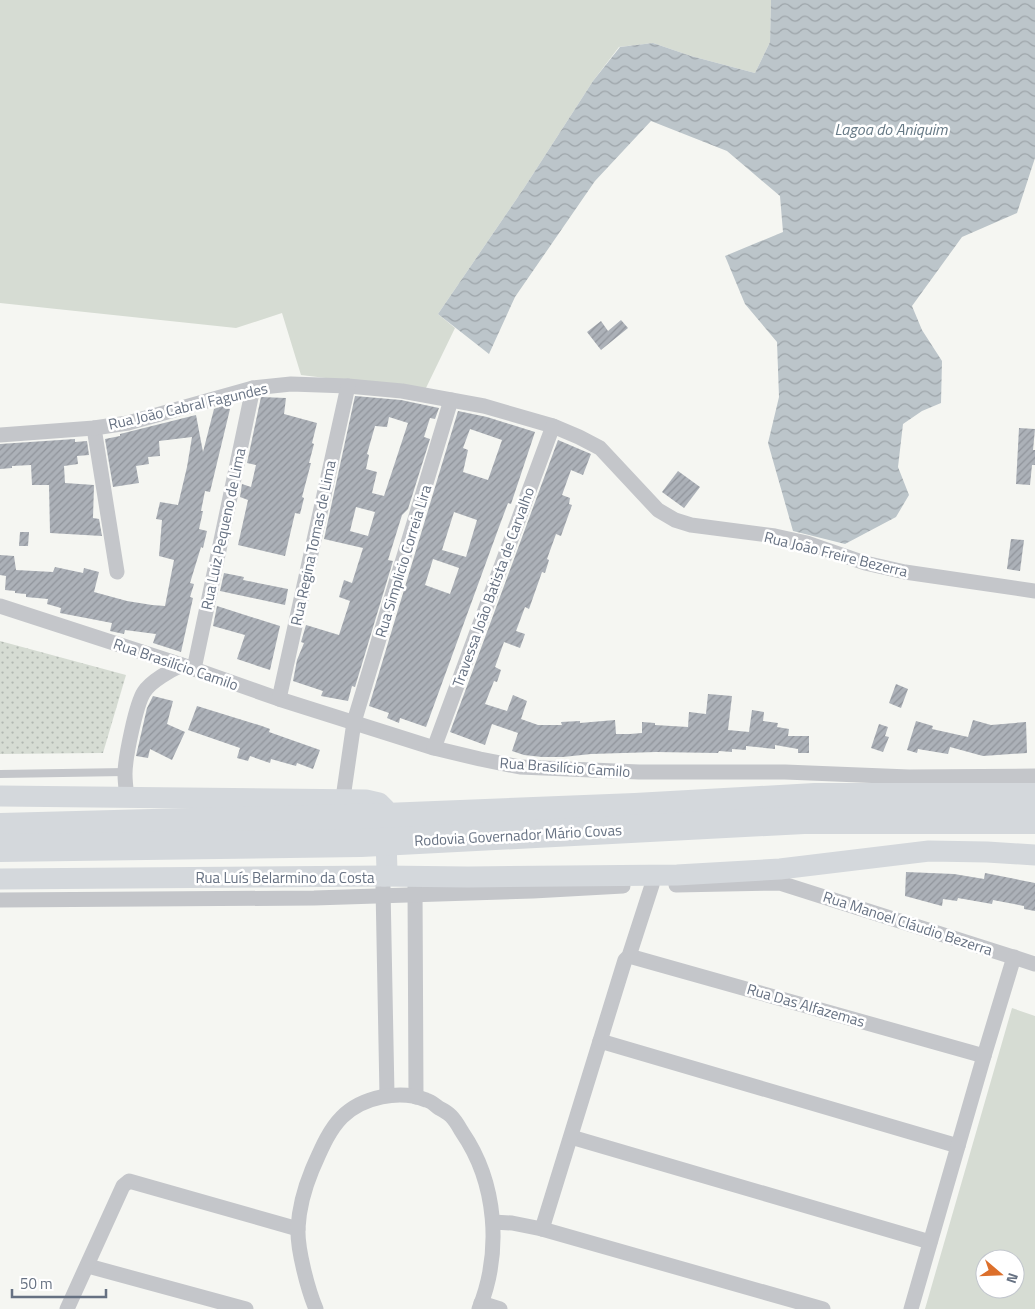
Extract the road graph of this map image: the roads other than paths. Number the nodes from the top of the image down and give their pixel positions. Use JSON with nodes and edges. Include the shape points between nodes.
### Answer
{"nodes":[{"id":1,"x":348,"y":386,"type":"junction"},
{"id":2,"x":252,"y":388,"type":"junction"},
{"id":3,"x":451,"y":400,"type":"junction"},
{"id":4,"x":553,"y":426,"type":"junction"},
{"id":5,"x":94,"y":428,"type":"junction"},
{"id":6,"x":0,"y":435,"type":"edge"},
{"id":7,"x":579,"y":437,"type":"joint"},
{"id":8,"x":117,"y":572,"type":"dead end"},
{"id":9,"x":1034,"y":587,"type":"edge"},
{"id":10,"x":0,"y":606,"type":"edge"},
{"id":11,"x":188,"y":667,"type":"junction"},
{"id":12,"x":278,"y":699,"type":"junction"},
{"id":13,"x":354,"y":722,"type":"junction"},
{"id":14,"x":434,"y":748,"type":"junction"},
{"id":15,"x":125,"y":772,"type":"junction"},
{"id":16,"x":0,"y":774,"type":"edge"},
{"id":17,"x":1035,"y":776,"type":"edge"},
{"id":18,"x":0,"y":796,"type":"edge"},
{"id":19,"x":127,"y":797,"type":"junction"},
{"id":20,"x":1035,"y":797,"type":"edge"},
{"id":21,"x":343,"y":798,"type":"junction"},
{"id":22,"x":1035,"y":820,"type":"edge"},
{"id":23,"x":10,"y":837,"type":"edge"},
{"id":24,"x":1035,"y":855,"type":"edge"},
{"id":25,"x":0,"y":879,"type":"edge"},
{"id":26,"x":652,"y":885,"type":"junction"},
{"id":27,"x":383,"y":886,"type":"junction"},
{"id":28,"x":415,"y":886,"type":"junction"},
{"id":29,"x":0,"y":900,"type":"edge"},
{"id":30,"x":629,"y":956,"type":"junction"},
{"id":31,"x":1014,"y":957,"type":"junction"},
{"id":32,"x":1035,"y":964,"type":"edge"},
{"id":33,"x":600,"y":1041,"type":"junction"},
{"id":34,"x":984,"y":1056,"type":"junction"},
{"id":35,"x":387,"y":1095,"type":"junction"},
{"id":36,"x":416,"y":1097,"type":"junction"},
{"id":37,"x":571,"y":1137,"type":"junction"},
{"id":38,"x":958,"y":1146,"type":"junction"},
{"id":39,"x":493,"y":1222,"type":"junction"},
{"id":40,"x":298,"y":1229,"type":"junction"},
{"id":41,"x":542,"y":1229,"type":"junction"},
{"id":42,"x":930,"y":1242,"type":"junction"},
{"id":43,"x":88,"y":1266,"type":"junction"},
{"id":44,"x":480,"y":1306,"type":"edge"},
{"id":45,"x":313,"y":1308,"type":"edge"},
{"id":46,"x":67,"y":1309,"type":"edge"},
{"id":47,"x":246,"y":1309,"type":"edge"},
{"id":48,"x":500,"y":1309,"type":"edge"},
{"id":49,"x":823,"y":1309,"type":"edge"},
{"id":50,"x":911,"y":1309,"type":"edge"}],
"edges":[{"from":1,"to":2,"type":"street","name":"Rua João Cabral Fagundes","via":[[291,384]]},
{"from":1,"to":3,"type":"street","name":"Rua João Cabral Fagundes"},
{"from":1,"to":12,"type":"street","name":"Rua Regina Tomas de Lima"},
{"from":2,"to":5,"type":"street","name":"Rua João Cabral Fagundes","via":[[128,423]]},
{"from":2,"to":11,"type":"street","name":"Rua Luiz Pequeno de Lima"},
{"from":3,"to":4,"type":"street","name":"Rua João Cabral Fagundes"},
{"from":3,"to":13,"type":"street","name":"Rua Simplicio Correia Lira"},
{"from":4,"to":7,"type":"street","name":"Rua João Cabral Fagundes"},
{"from":4,"to":14,"type":"street","name":"Travessa João Batista de Carvalho"},
{"from":5,"to":6,"type":"street","name":"Rua João Cabral Fagundes"},
{"from":5,"to":8,"type":"street"},
{"from":7,"to":9,"type":"street","name":"Rua João Freire Bezerra","via":[[600,448],[658,510],[675,520],[712,529],[807,543],[865,563],[905,572]]},
{"from":10,"to":11,"type":"street","name":"Rua Brasilício Camilo"},
{"from":11,"to":12,"type":"street","name":"Rua Brasilício Camilo"},
{"from":11,"to":15,"type":"street","via":[[167,672],[144,692],[134,719]]},
{"from":12,"to":13,"type":"street","name":"Rua Brasilício Camilo"},
{"from":13,"to":14,"type":"street","name":"Rua Brasilício Camilo"},
{"from":13,"to":21,"type":"street","name":"Rua Simplicio Correia Lira"},
{"from":14,"to":17,"type":"street","name":"Rua Brasilício Camilo","via":[[520,767],[573,770],[909,777]]},
{"from":15,"to":16,"type":"lane"},
{"from":15,"to":19,"type":"street"},
{"from":18,"to":19,"type":"main road","name":"Rua Luís Belarmino da Costa"},
{"from":19,"to":21,"type":"main road","name":"Rua Luís Belarmino da Costa"},
{"from":20,"to":23,"type":"highway","name":"Rodovia Governador Mário Covas","via":[[806,798]]},
{"from":21,"to":27,"type":"main road","name":"Rua Luís Belarmino da Costa","via":[[379,803],[384,809],[387,870]]},
{"from":22,"to":23,"type":"highway","name":"Rodovia Governador Mário Covas","via":[[812,820],[361,843]]},
{"from":24,"to":28,"type":"main road","via":[[929,851],[780,869]]},
{"from":25,"to":27,"type":"main road","name":"Rua Luís Belarmino da Costa"},
{"from":26,"to":28,"type":"street","name":"Rua Manoel Cláudio Bezerra","via":[[532,891]]},
{"from":26,"to":30,"type":"street"},
{"from":26,"to":31,"type":"street","name":"Rua Manoel Cláudio Bezerra","via":[[780,883]]},
{"from":27,"to":28,"type":"main road"},
{"from":27,"to":29,"type":"street","via":[[314,898]]},
{"from":27,"to":35,"type":"street"},
{"from":28,"to":36,"type":"street"},
{"from":30,"to":33,"type":"street"},
{"from":30,"to":34,"type":"street","name":"Rua Das Alfazemas"},
{"from":31,"to":32,"type":"street","name":"Rua Manoel Cláudio Bezerra"},
{"from":31,"to":34,"type":"street"},
{"from":33,"to":37,"type":"street"},
{"from":33,"to":38,"type":"street"},
{"from":34,"to":38,"type":"street"},
{"from":35,"to":36,"type":"street"},
{"from":35,"to":40,"type":"street","via":[[359,1105],[342,1117],[323,1144],[306,1186]]},
{"from":36,"to":39,"type":"street","via":[[451,1115],[473,1149],[487,1184]]},
{"from":37,"to":41,"type":"street"},
{"from":37,"to":42,"type":"street"},
{"from":38,"to":42,"type":"street"},
{"from":39,"to":41,"type":"street"},
{"from":39,"to":44,"type":"street","via":[[492,1258]]},
{"from":40,"to":43,"type":"street","via":[[129,1181],[123,1186]]},
{"from":40,"to":45,"type":"street"},
{"from":41,"to":49,"type":"street"},
{"from":42,"to":50,"type":"street"},
{"from":43,"to":46,"type":"street"},
{"from":43,"to":47,"type":"street"},
{"from":44,"to":48,"type":"street"}]}
